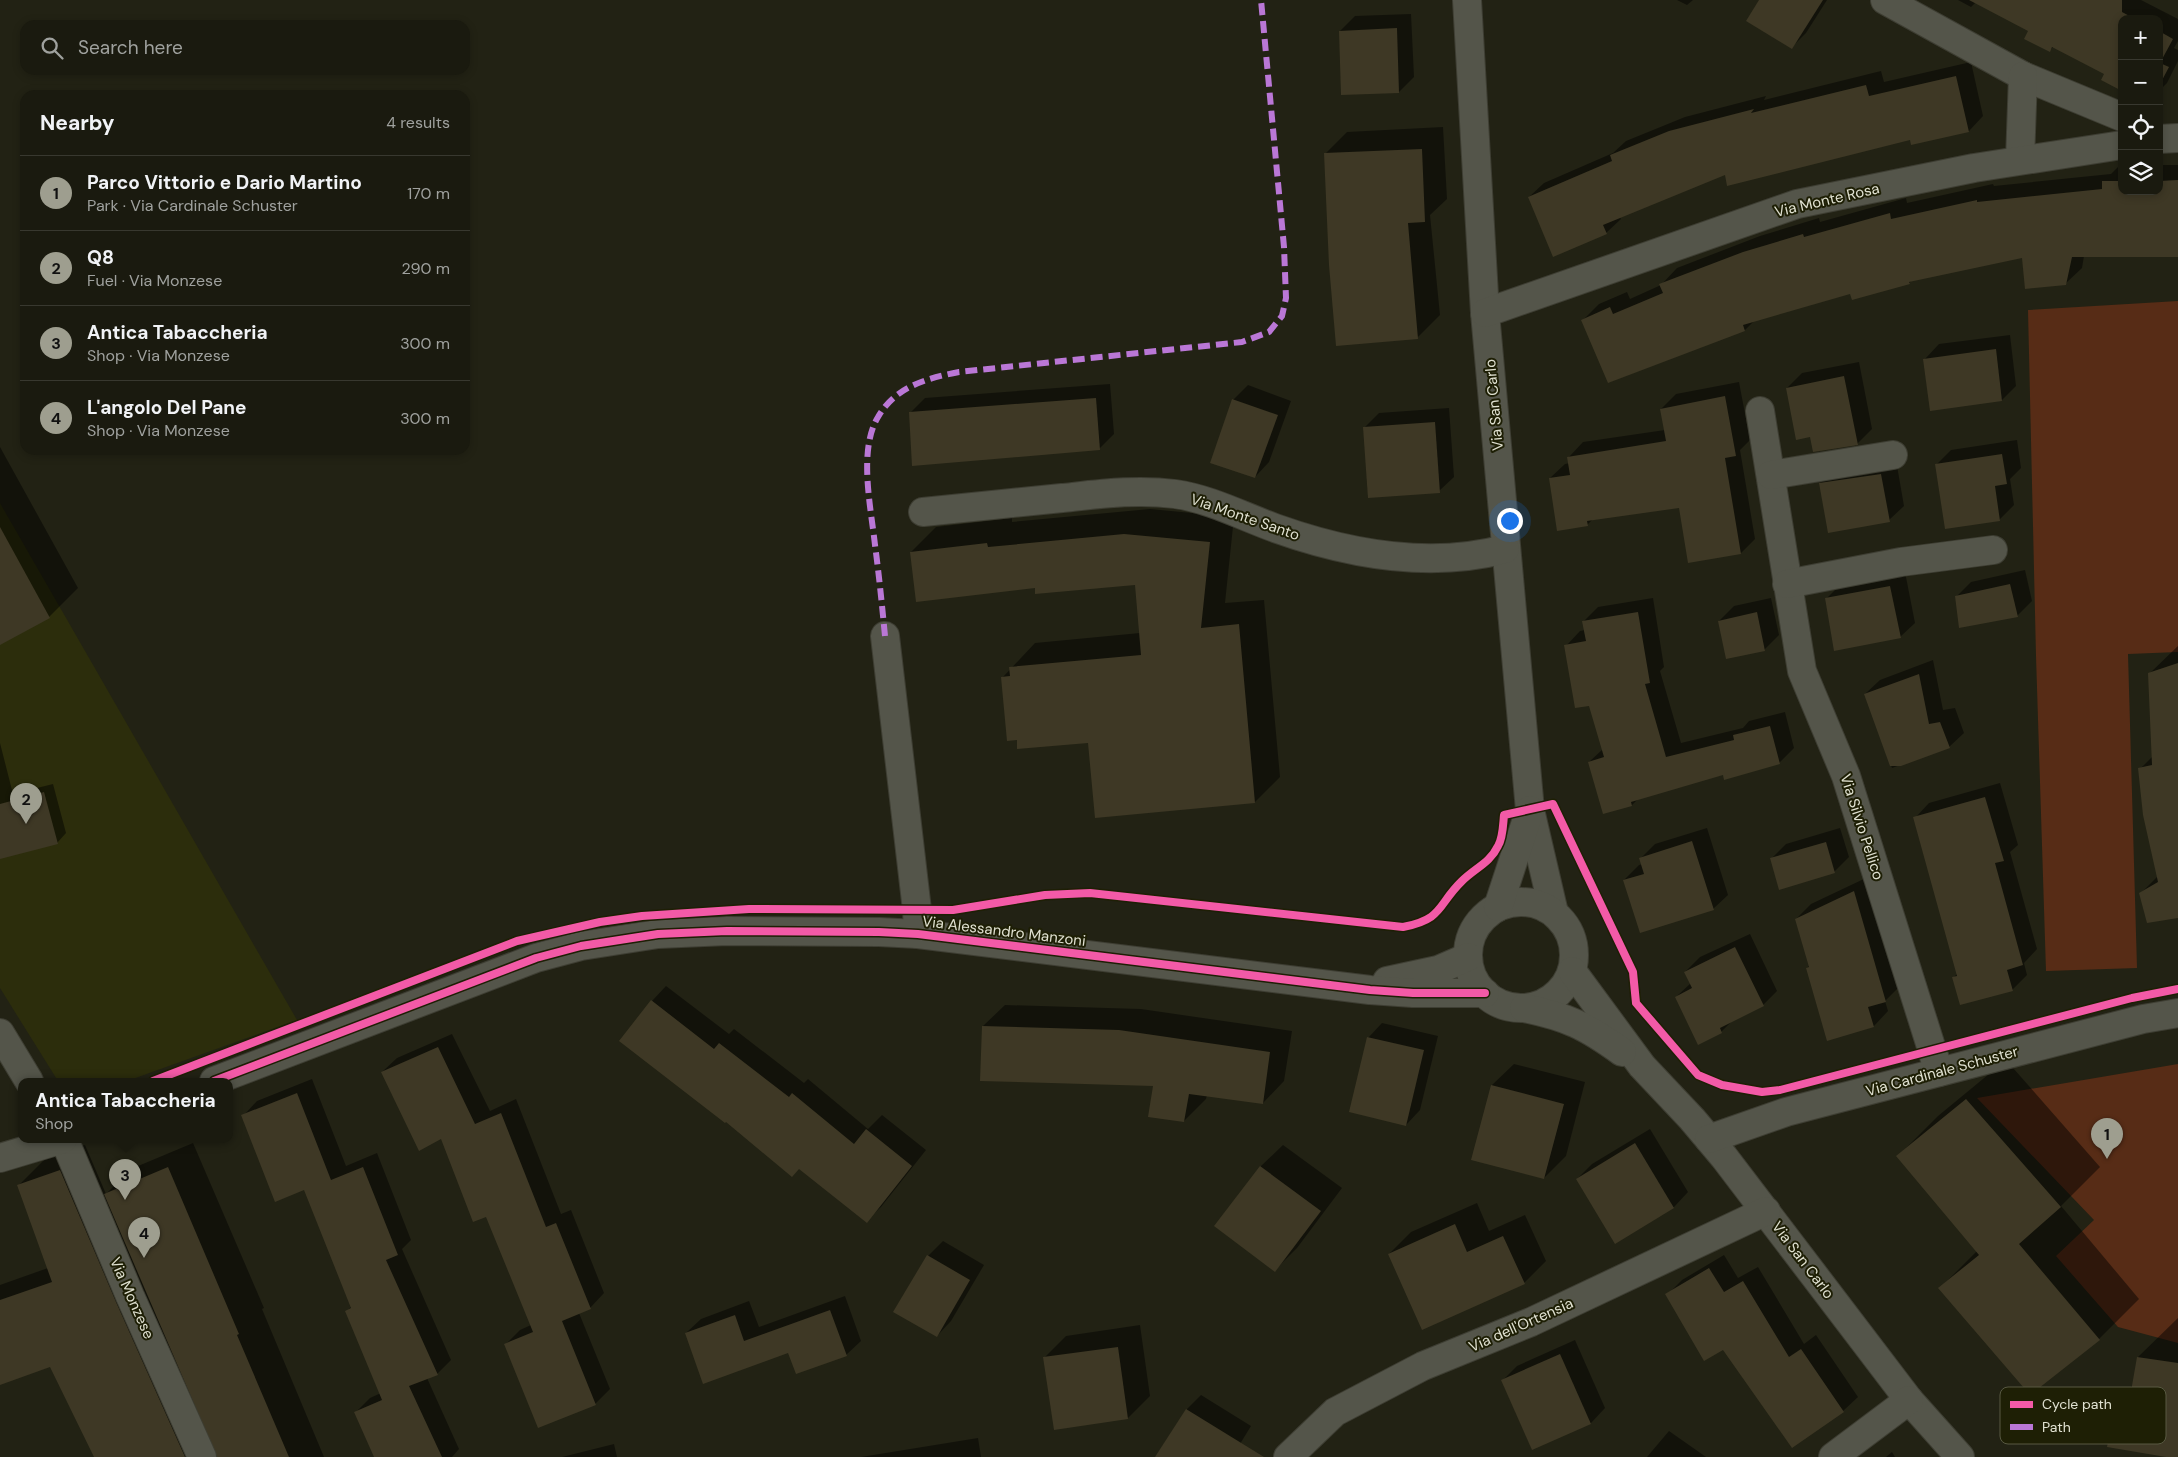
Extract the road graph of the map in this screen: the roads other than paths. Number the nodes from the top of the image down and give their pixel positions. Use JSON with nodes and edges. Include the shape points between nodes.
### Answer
{"nodes":[{"id":1,"x":1467,"y":0,"type":"edge"},
{"id":2,"x":1885,"y":0,"type":"edge"},
{"id":3,"x":2023,"y":76,"type":"junction"},
{"id":4,"x":2118,"y":115,"type":"edge"},
{"id":5,"x":2118,"y":146,"type":"edge"},
{"id":6,"x":2020,"y":160,"type":"junction"},
{"id":7,"x":1485,"y":313,"type":"junction"},
{"id":8,"x":1760,"y":411,"type":"dead end"},
{"id":9,"x":1893,"y":455,"type":"dead end"},
{"id":10,"x":1770,"y":475,"type":"junction"},
{"id":11,"x":923,"y":512,"type":"dead end"},
{"id":12,"x":1505,"y":549,"type":"junction"},
{"id":13,"x":1993,"y":550,"type":"dead end"},
{"id":14,"x":1787,"y":584,"type":"junction"},
{"id":15,"x":886,"y":636,"type":"dead end"},
{"id":16,"x":1530,"y":810,"type":"junction"},
{"id":17,"x":1498,"y":908,"type":"junction"},
{"id":18,"x":1554,"y":913,"type":"junction"},
{"id":19,"x":918,"y":934,"type":"junction"},
{"id":20,"x":1468,"y":957,"type":"junction"},
{"id":21,"x":1572,"y":971,"type":"junction"},
{"id":22,"x":1341,"y":985,"type":"junction"},
{"id":23,"x":1485,"y":993,"type":"junction"},
{"id":24,"x":1523,"y":1008,"type":"junction"},
{"id":25,"x":2178,"y":1013,"type":"edge"},
{"id":26,"x":0,"y":1033,"type":"edge"},
{"id":27,"x":1642,"y":1066,"type":"junction"},
{"id":28,"x":1939,"y":1072,"type":"junction"},
{"id":29,"x":27,"y":1078,"type":"edge"},
{"id":30,"x":222,"y":1078,"type":"edge"},
{"id":31,"x":1709,"y":1139,"type":"junction"},
{"id":32,"x":51,"y":1143,"type":"edge"},
{"id":33,"x":66,"y":1143,"type":"edge"},
{"id":34,"x":0,"y":1158,"type":"edge"},
{"id":35,"x":1766,"y":1211,"type":"junction"},
{"id":36,"x":1909,"y":1400,"type":"junction"},
{"id":37,"x":202,"y":1457,"type":"edge"},
{"id":38,"x":1288,"y":1457,"type":"edge"},
{"id":39,"x":1833,"y":1457,"type":"edge"},
{"id":40,"x":1960,"y":1457,"type":"edge"}],
"edges":[{"from":1,"to":7,"type":"street","name":"Via San Carlo"},
{"from":2,"to":3,"type":"street"},
{"from":3,"to":4,"type":"street"},
{"from":3,"to":6,"type":"street"},
{"from":5,"to":6,"type":"street","name":"Via Monte Rosa"},
{"from":6,"to":7,"type":"street","name":"Via Monte Rosa","via":[[1797,204]]},
{"from":7,"to":12,"type":"street","name":"Via San Carlo"},
{"from":8,"to":10,"type":"street","name":"Via Silvio Pellico"},
{"from":9,"to":10,"type":"street"},
{"from":10,"to":14,"type":"street","name":"Via Silvio Pellico"},
{"from":11,"to":12,"type":"street","name":"Via Monte Santo","via":[[1108,493],[1153,492],[1194,497],[1299,536],[1371,553],[1432,558],[1474,556]]},
{"from":12,"to":16,"type":"street","name":"Via San Carlo"},
{"from":13,"to":14,"type":"street","via":[[1901,562]]},
{"from":14,"to":28,"type":"street","name":"Via Silvio Pellico","via":[[1802,671],[1846,776]]},
{"from":15,"to":19,"type":"street"},
{"from":16,"to":17,"type":"street","name":"Via San Carlo"},
{"from":16,"to":18,"type":"street","name":"Via San Carlo"},
{"from":17,"to":18,"type":"street","via":[[1527,902]]},
{"from":17,"to":20,"type":"street","via":[[1476,927]]},
{"from":18,"to":21,"type":"street","via":[[1563,921],[1572,940]]},
{"from":19,"to":22,"type":"street","name":"Via Alessandro Manzoni"},
{"from":19,"to":30,"type":"street","name":"Via Alessandro Manzoni","via":[[701,932],[625,938],[580,946],[536,958]]},
{"from":20,"to":22,"type":"street","name":"Via Alessandro Manzoni","via":[[1422,974]]},
{"from":20,"to":23,"type":"street","via":[[1472,974]]},
{"from":21,"to":24,"type":"street","via":[[1553,998]]},
{"from":21,"to":27,"type":"street","name":"Via San Carlo"},
{"from":22,"to":23,"type":"street","name":"Via Alessandro Manzoni","via":[[1397,992]]},
{"from":23,"to":24,"type":"street","via":[[1500,1003]]},
{"from":24,"to":27,"type":"street","name":"Via San Carlo","via":[[1585,1026]]},
{"from":25,"to":28,"type":"street","name":"Via Cardinale Schuster","via":[[2143,1018]]},
{"from":26,"to":29,"type":"street"},
{"from":27,"to":31,"type":"street","name":"Via San Carlo"},
{"from":28,"to":31,"type":"street","name":"Via Cardinale Schuster","via":[[1786,1112]]},
{"from":31,"to":35,"type":"street","name":"Via San Carlo"},
{"from":32,"to":34,"type":"street"},
{"from":33,"to":37,"type":"street","name":"Via Monzese"},
{"from":35,"to":36,"type":"street","name":"Via San Carlo"},
{"from":35,"to":38,"type":"street","name":"Via dell'Ortensia","via":[[1531,1322],[1423,1366],[1335,1412]]},
{"from":36,"to":39,"type":"street"},
{"from":36,"to":40,"type":"street","name":"Via San Carlo"}]}
